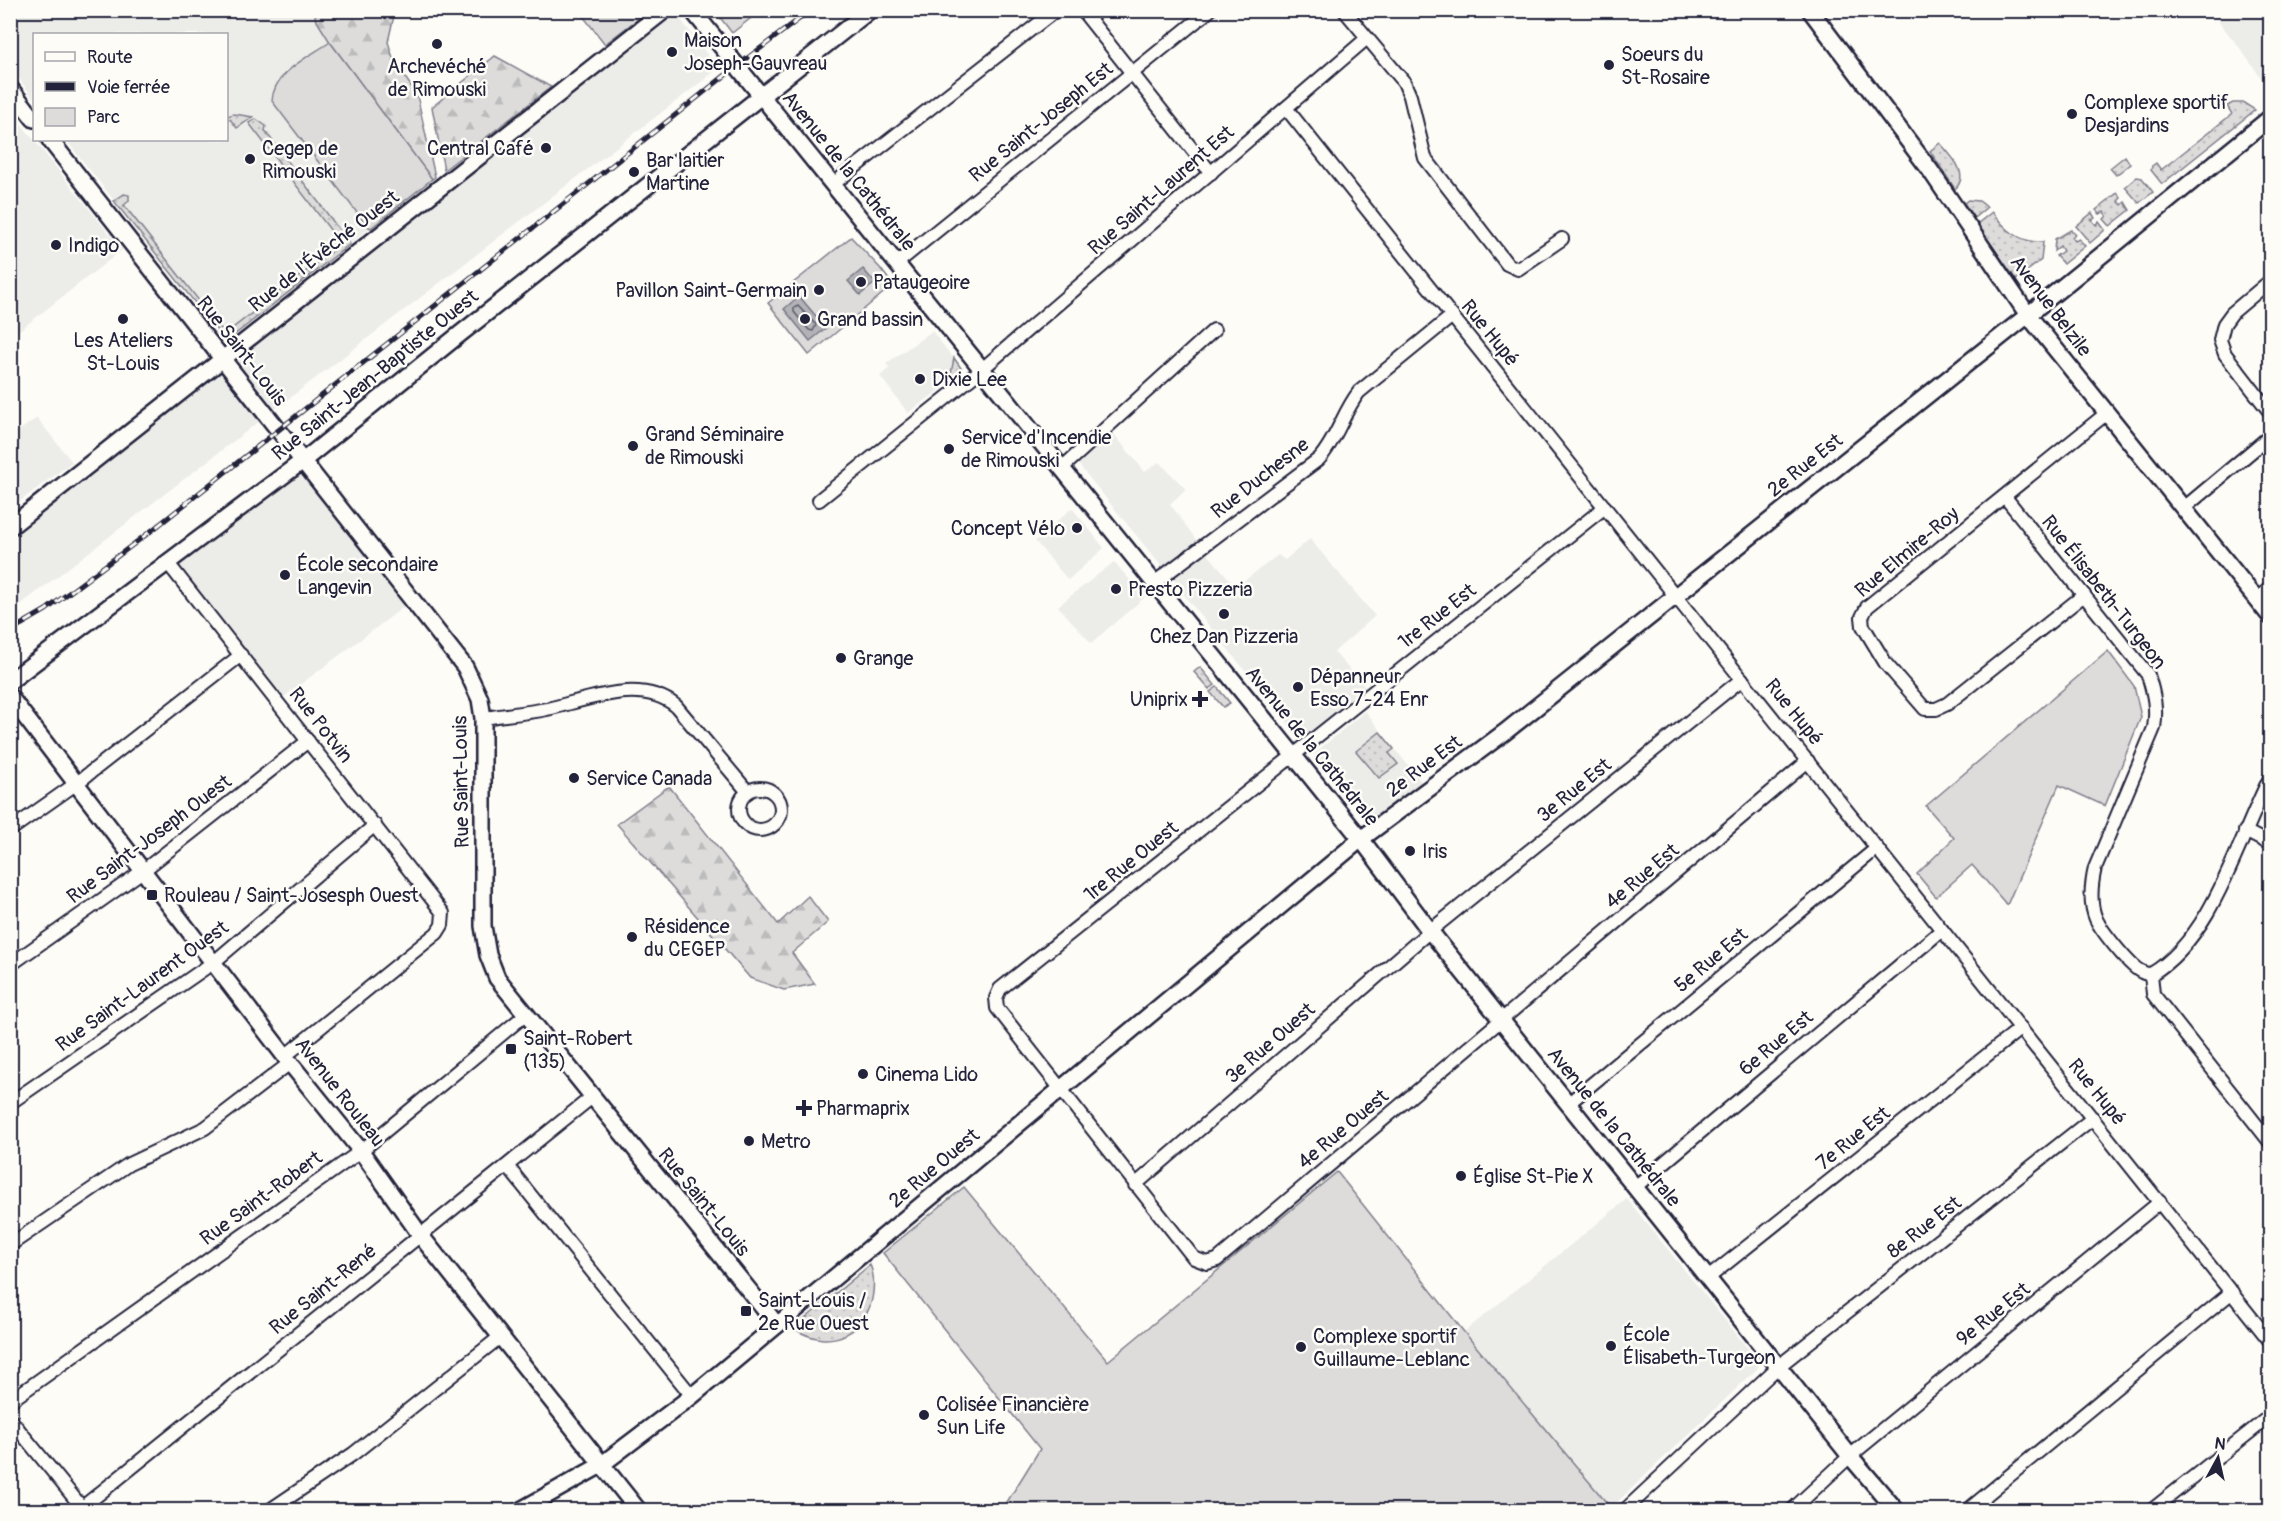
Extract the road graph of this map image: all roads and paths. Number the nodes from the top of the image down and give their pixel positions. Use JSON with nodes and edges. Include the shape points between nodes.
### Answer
{"nodes":[{"id":1,"x":665,"y":10,"type":"edge"},
{"id":2,"x":692,"y":10,"type":"edge"},
{"id":3,"x":870,"y":10,"type":"edge"},
{"id":4,"x":1056,"y":10,"type":"edge"},
{"id":5,"x":1082,"y":10,"type":"edge"},
{"id":6,"x":1210,"y":10,"type":"edge"},
{"id":7,"x":1344,"y":10,"type":"edge"},
{"id":8,"x":1810,"y":10,"type":"edge"},
{"id":9,"x":1366,"y":39,"type":"junction"},
{"id":10,"x":1132,"y":74,"type":"junction"},
{"id":11,"x":10,"y":88,"type":"edge"},
{"id":12,"x":762,"y":97,"type":"junction"},
{"id":13,"x":1286,"y":108,"type":"junction"},
{"id":14,"x":33,"y":118,"type":"edge"},
{"id":15,"x":2271,"y":118,"type":"edge"},
{"id":16,"x":51,"y":141,"type":"edge"},
{"id":17,"x":1211,"y":172,"type":"junction"},
{"id":18,"x":832,"y":184,"type":"junction"},
{"id":19,"x":1562,"y":239,"type":"dead end"},
{"id":20,"x":897,"y":263,"type":"junction"},
{"id":21,"x":2271,"y":281,"type":"edge"},
{"id":22,"x":2028,"y":315,"type":"junction"},
{"id":23,"x":1452,"y":316,"type":"junction"},
{"id":24,"x":1214,"y":330,"type":"dead end"},
{"id":25,"x":222,"y":360,"type":"junction"},
{"id":26,"x":981,"y":370,"type":"junction"},
{"id":27,"x":2271,"y":412,"type":"edge"},
{"id":28,"x":2107,"y":413,"type":"junction"},
{"id":29,"x":2271,"y":436,"type":"edge"},
{"id":30,"x":304,"y":460,"type":"junction"},
{"id":31,"x":1062,"y":468,"type":"junction"},
{"id":32,"x":2005,"y":497,"type":"junction"},
{"id":33,"x":819,"y":500,"type":"dead end"},
{"id":34,"x":1605,"y":507,"type":"junction"},
{"id":35,"x":2184,"y":508,"type":"junction"},
{"id":36,"x":10,"y":527,"type":"edge"},
{"id":37,"x":167,"y":562,"type":"junction"},
{"id":38,"x":1154,"y":584,"type":"junction"},
{"id":39,"x":2271,"y":588,"type":"edge"},
{"id":40,"x":1675,"y":595,"type":"junction"},
{"id":41,"x":2084,"y":596,"type":"junction"},
{"id":42,"x":2257,"y":599,"type":"junction"},
{"id":43,"x":2271,"y":616,"type":"edge"},
{"id":44,"x":241,"y":655,"type":"junction"},
{"id":45,"x":1742,"y":679,"type":"junction"},
{"id":46,"x":10,"y":681,"type":"edge"},
{"id":47,"x":10,"y":697,"type":"edge"},
{"id":48,"x":483,"y":718,"type":"junction"},
{"id":49,"x":308,"y":741,"type":"junction"},
{"id":50,"x":1293,"y":756,"type":"junction"},
{"id":51,"x":1808,"y":761,"type":"junction"},
{"id":52,"x":2271,"y":778,"type":"edge"},
{"id":53,"x":77,"y":783,"type":"junction"},
{"id":54,"x":748,"y":792,"type":"dead end"},
{"id":55,"x":375,"y":825,"type":"junction"},
{"id":56,"x":10,"y":830,"type":"edge"},
{"id":57,"x":2245,"y":831,"type":"junction"},
{"id":58,"x":1361,"y":839,"type":"junction"},
{"id":59,"x":2271,"y":844,"type":"edge"},
{"id":60,"x":1877,"y":848,"type":"junction"},
{"id":61,"x":144,"y":870,"type":"junction"},
{"id":62,"x":1942,"y":930,"type":"junction"},
{"id":63,"x":1430,"y":931,"type":"junction"},
{"id":64,"x":214,"y":962,"type":"junction"},
{"id":65,"x":10,"y":965,"type":"edge"},
{"id":66,"x":2151,"y":974,"type":"junction"},
{"id":67,"x":525,"y":1015,"type":"junction"},
{"id":68,"x":1502,"y":1021,"type":"junction"},
{"id":69,"x":2021,"y":1028,"type":"junction"},
{"id":70,"x":288,"y":1059,"type":"junction"},
{"id":71,"x":1061,"y":1090,"type":"junction"},
{"id":72,"x":592,"y":1097,"type":"junction"},
{"id":73,"x":10,"y":1103,"type":"edge"},
{"id":74,"x":1569,"y":1103,"type":"junction"},
{"id":75,"x":2093,"y":1118,"type":"junction"},
{"id":76,"x":2271,"y":1142,"type":"edge"},
{"id":77,"x":361,"y":1151,"type":"junction"},
{"id":78,"x":508,"y":1167,"type":"junction"},
{"id":79,"x":1135,"y":1185,"type":"junction"},
{"id":80,"x":1635,"y":1186,"type":"junction"},
{"id":81,"x":2160,"y":1202,"type":"junction"},
{"id":82,"x":421,"y":1236,"type":"junction"},
{"id":83,"x":10,"y":1245,"type":"edge"},
{"id":84,"x":1708,"y":1278,"type":"junction"},
{"id":85,"x":2232,"y":1292,"type":"junction"},
{"id":86,"x":777,"y":1325,"type":"junction"},
{"id":87,"x":500,"y":1337,"type":"junction"},
{"id":88,"x":2271,"y":1341,"type":"edge"},
{"id":89,"x":1779,"y":1366,"type":"junction"},
{"id":90,"x":692,"y":1396,"type":"junction"},
{"id":91,"x":10,"y":1401,"type":"edge"},
{"id":92,"x":2271,"y":1416,"type":"edge"},
{"id":93,"x":10,"y":1419,"type":"edge"},
{"id":94,"x":1850,"y":1456,"type":"junction"},
{"id":95,"x":602,"y":1465,"type":"junction"},
{"id":96,"x":82,"y":1510,"type":"edge"},
{"id":97,"x":270,"y":1510,"type":"edge"},
{"id":98,"x":521,"y":1510,"type":"edge"},
{"id":99,"x":638,"y":1510,"type":"edge"},
{"id":100,"x":1625,"y":1510,"type":"edge"},
{"id":101,"x":1792,"y":1510,"type":"edge"},
{"id":102,"x":1896,"y":1510,"type":"edge"},
{"id":103,"x":1968,"y":1510,"type":"edge"},
{"id":104,"x":2152,"y":1510,"type":"edge"}],
"edges":[{"from":1,"to":25,"type":"street","name":"Rue de l'Évêché Ouest"},
{"from":2,"to":12,"type":"street","name":"Avenue de la Cathédrale"},
{"from":3,"to":12,"type":"street","name":"Rue Saint-Jean-Baptiste Ouest"},
{"from":4,"to":18,"type":"street"},
{"from":5,"to":10,"type":"street"},
{"from":6,"to":10,"type":"street","name":"Rue Saint-Joseph Est"},
{"from":7,"to":9,"type":"street"},
{"from":8,"to":22,"type":"street","name":"Avenue Belzile","via":[[1930,170]]},
{"from":9,"to":13,"type":"street","name":"Rue Saint-Laurent Est"},
{"from":9,"to":19,"type":"street","via":[[1404,82],[1425,158],[1507,264],[1518,269]]},
{"from":10,"to":17,"type":"street"},
{"from":10,"to":20,"type":"street","name":"Rue Saint-Joseph Est"},
{"from":11,"to":14,"type":"street"},
{"from":12,"to":18,"type":"street","name":"Avenue de la Cathédrale"},
{"from":12,"to":30,"type":"street","name":"Rue Saint-Jean-Baptiste Ouest"},
{"from":13,"to":17,"type":"street","name":"Rue Saint-Laurent Est"},
{"from":13,"to":23,"type":"street","name":"Rue Hupé"},
{"from":15,"to":22,"type":"street","name":"2e Rue Est"},
{"from":16,"to":25,"type":"street","name":"Rue Saint-Louis"},
{"from":17,"to":26,"type":"street","name":"Rue Saint-Laurent Est"},
{"from":18,"to":20,"type":"street","name":"Avenue de la Cathédrale"},
{"from":20,"to":26,"type":"street","name":"Avenue de la Cathédrale"},
{"from":21,"to":27,"type":"street","via":[[2232,313],[2220,340],[2225,354]]},
{"from":22,"to":28,"type":"street","name":"Avenue Belzile"},
{"from":22,"to":40,"type":"street","name":"2e Rue Est"},
{"from":23,"to":34,"type":"street","name":"Rue Hupé"},
{"from":23,"to":38,"type":"street","name":"Rue Duchesne","via":[[1359,392],[1330,447],[1319,459]]},
{"from":24,"to":31,"type":"street"},
{"from":25,"to":30,"type":"street","name":"Rue Saint-Louis"},
{"from":25,"to":36,"type":"street","name":"Rue de l'Évêché Ouest"},
{"from":26,"to":31,"type":"street","name":"Avenue de la Cathédrale"},
{"from":26,"to":33,"type":"street"},
{"from":28,"to":32,"type":"street","name":"Rue Elmire-Roy"},
{"from":28,"to":35,"type":"street","name":"Avenue Belzile"},
{"from":29,"to":35,"type":"street"},
{"from":30,"to":37,"type":"street","name":"Rue Saint-Jean-Baptiste Ouest"},
{"from":30,"to":48,"type":"street","name":"Rue Saint-Louis","via":[[465,667],[480,699]]},
{"from":31,"to":38,"type":"street","name":"Avenue de la Cathédrale"},
{"from":32,"to":41,"type":"street","name":"Rue Élisabeth-Turgeon"},
{"from":32,"to":41,"type":"street","name":"Rue Elmire-Roy","via":[[1867,607],[1862,616],[1863,626],[1886,664],[1925,709],[1936,709]]},
{"from":34,"to":40,"type":"street","name":"Rue Hupé"},
{"from":34,"to":50,"type":"street","name":"1re Rue Est"},
{"from":35,"to":42,"type":"street","name":"Avenue Belzile"},
{"from":37,"to":44,"type":"street","name":"Rue Potvin"},
{"from":37,"to":46,"type":"street","name":"Rue Saint-Jean-Baptiste Ouest"},
{"from":38,"to":50,"type":"street","name":"Avenue de la Cathédrale"},
{"from":39,"to":42,"type":"street"},
{"from":40,"to":45,"type":"street","name":"Rue Hupé"},
{"from":40,"to":58,"type":"street","name":"2e Rue Est","via":[[1505,732]]},
{"from":41,"to":66,"type":"street","name":"Rue Élisabeth-Turgeon","via":[[2148,675],[2154,694],[2154,728],[2092,882],[2097,920],[2127,960],[2141,972]]},
{"from":42,"to":43,"type":"street","name":"Avenue Belzile"},
{"from":44,"to":49,"type":"street","name":"Rue Potvin"},
{"from":44,"to":53,"type":"street"},
{"from":45,"to":51,"type":"street","name":"Rue Hupé"},
{"from":45,"to":63,"type":"street","name":"3e Rue Est"},
{"from":47,"to":53,"type":"street","name":"Avenue Rouleau"},
{"from":48,"to":54,"type":"street","via":[[599,696],[654,694],[676,706]]},
{"from":48,"to":67,"type":"street","name":"Rue Saint-Louis","via":[[483,926],[497,978]]},
{"from":49,"to":55,"type":"street","name":"Rue Potvin"},
{"from":49,"to":61,"type":"street","name":"Rue Saint-Joseph Ouest"},
{"from":50,"to":58,"type":"street","name":"Avenue de la Cathédrale"},
{"from":50,"to":71,"type":"street","name":"1re Rue Ouest","via":[[1000,989],[997,1008]]},
{"from":51,"to":60,"type":"street","name":"Rue Hupé"},
{"from":51,"to":68,"type":"street","name":"4e Rue Est"},
{"from":52,"to":57,"type":"street"},
{"from":53,"to":56,"type":"street"},
{"from":53,"to":61,"type":"street","name":"Avenue Rouleau"},
{"from":55,"to":64,"type":"street","name":"Rue Saint-Laurent Ouest"},
{"from":55,"to":70,"type":"street","name":"Rue Potvin","via":[[443,913],[442,925]]},
{"from":57,"to":59,"type":"street"},
{"from":57,"to":66,"type":"street","via":[[2214,903],[2185,947]]},
{"from":58,"to":63,"type":"street","name":"Avenue de la Cathédrale"},
{"from":58,"to":71,"type":"street","name":"2e Rue Ouest"},
{"from":60,"to":62,"type":"street","name":"Rue Hupé"},
{"from":60,"to":74,"type":"street","name":"5e Rue Est"},
{"from":61,"to":64,"type":"street","name":"Avenue Rouleau"},
{"from":61,"to":65,"type":"street","name":"Rue Saint-Joseph Ouest"},
{"from":62,"to":69,"type":"street","name":"Rue Hupé"},
{"from":62,"to":80,"type":"street","name":"6e Rue Est"},
{"from":63,"to":68,"type":"street","name":"Avenue de la Cathédrale"},
{"from":63,"to":79,"type":"street","name":"3e Rue Ouest"},
{"from":64,"to":70,"type":"street","name":"Avenue Rouleau"},
{"from":64,"to":73,"type":"street","name":"Rue Saint-Laurent Ouest"},
{"from":66,"to":76,"type":"street","via":[[2153,994]]},
{"from":67,"to":72,"type":"street","name":"Rue Saint-Louis"},
{"from":67,"to":77,"type":"street","name":"Rue Saint-Robert"},
{"from":68,"to":74,"type":"street","name":"Avenue de la Cathédrale"},
{"from":68,"to":79,"type":"street","name":"4e Rue Ouest","via":[[1217,1260],[1207,1263],[1194,1258]]},
{"from":69,"to":75,"type":"street","name":"Rue Hupé"},
{"from":69,"to":84,"type":"street","name":"7e Rue Est"},
{"from":70,"to":77,"type":"street","name":"Avenue Rouleau"},
{"from":70,"to":83,"type":"street","via":[[205,1128],[129,1164]]},
{"from":71,"to":79,"type":"street"},
{"from":71,"to":86,"type":"street","name":"2e Rue Ouest"},
{"from":72,"to":78,"type":"street","name":"Rue Saint-René"},
{"from":72,"to":86,"type":"street","name":"Rue Saint-Louis"},
{"from":74,"to":80,"type":"street","name":"Avenue de la Cathédrale"},
{"from":75,"to":81,"type":"street","name":"Rue Hupé"},
{"from":75,"to":89,"type":"street","name":"8e Rue Est"},
{"from":77,"to":82,"type":"street","name":"Avenue Rouleau"},
{"from":77,"to":91,"type":"street","name":"Rue Saint-Robert"},
{"from":78,"to":82,"type":"street","name":"Rue Saint-René"},
{"from":78,"to":90,"type":"street"},
{"from":80,"to":84,"type":"street","name":"Avenue de la Cathédrale"},
{"from":81,"to":85,"type":"street","name":"Rue Hupé"},
{"from":81,"to":94,"type":"street","name":"9e Rue Est"},
{"from":82,"to":87,"type":"street","name":"Avenue Rouleau"},
{"from":82,"to":96,"type":"street","name":"Rue Saint-René"},
{"from":84,"to":89,"type":"street","name":"Avenue de la Cathédrale"},
{"from":85,"to":88,"type":"street","name":"Rue Hupé"},
{"from":85,"to":103,"type":"street"},
{"from":86,"to":90,"type":"street","name":"2e Rue Ouest"},
{"from":87,"to":95,"type":"street","name":"Avenue Rouleau"},
{"from":87,"to":97,"type":"street","via":[[353,1454]]},
{"from":89,"to":94,"type":"street","name":"Avenue de la Cathédrale"},
{"from":89,"to":100,"type":"street","name":"8e Rue Est"},
{"from":90,"to":95,"type":"street","name":"2e Rue Ouest"},
{"from":92,"to":104,"type":"street"},
{"from":93,"to":96,"type":"street"},
{"from":94,"to":101,"type":"street","name":"9e Rue Est"},
{"from":94,"to":102,"type":"street","name":"Avenue de la Cathédrale"},
{"from":95,"to":98,"type":"street","name":"2e Rue Ouest"},
{"from":95,"to":99,"type":"street","name":"Avenue Rouleau"}]}
